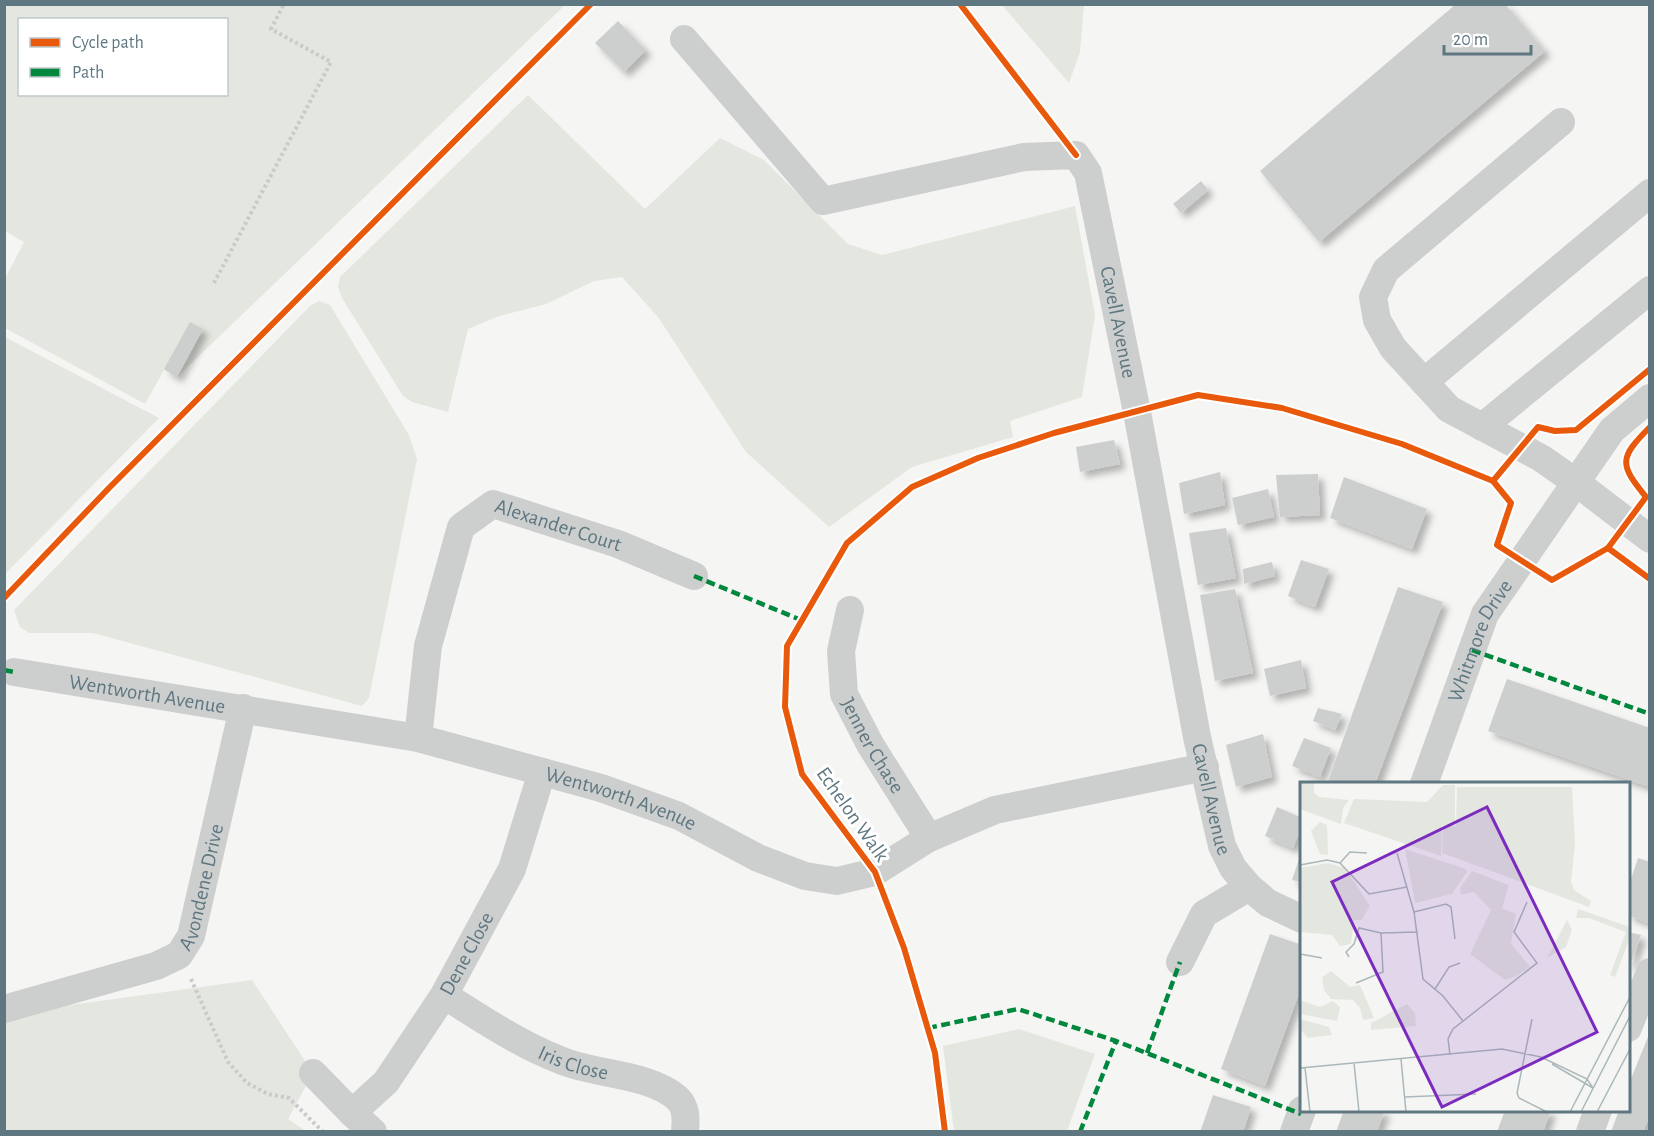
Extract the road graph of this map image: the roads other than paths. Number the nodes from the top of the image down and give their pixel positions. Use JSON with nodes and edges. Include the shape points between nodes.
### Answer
{"nodes":[{"id":1,"x":684,"y":39,"type":"dead end"},
{"id":2,"x":1561,"y":122,"type":"dead end"},
{"id":3,"x":1650,"y":193,"type":"edge"},
{"id":4,"x":1650,"y":290,"type":"edge"},
{"id":5,"x":1424,"y":382,"type":"junction"},
{"id":6,"x":1650,"y":398,"type":"edge"},
{"id":7,"x":1482,"y":427,"type":"junction"},
{"id":8,"x":1577,"y":483,"type":"junction"},
{"id":9,"x":1650,"y":539,"type":"edge"},
{"id":10,"x":694,"y":576,"type":"dead end"},
{"id":11,"x":850,"y":610,"type":"dead end"},
{"id":12,"x":14,"y":672,"type":"dead end"},
{"id":13,"x":243,"y":708,"type":"junction"},
{"id":14,"x":418,"y":738,"type":"junction"},
{"id":15,"x":1205,"y":767,"type":"junction"},
{"id":16,"x":542,"y":772,"type":"junction"},
{"id":17,"x":1424,"y":782,"type":"edge"},
{"id":18,"x":929,"y":838,"type":"junction"},
{"id":19,"x":1249,"y":887,"type":"junction"},
{"id":20,"x":1300,"y":918,"type":"edge"},
{"id":21,"x":1180,"y":962,"type":"dead end"},
{"id":22,"x":1650,"y":972,"type":"edge"},
{"id":23,"x":444,"y":995,"type":"junction"},
{"id":24,"x":4,"y":1009,"type":"edge"},
{"id":25,"x":1630,"y":1025,"type":"edge"},
{"id":26,"x":313,"y":1073,"type":"dead end"},
{"id":27,"x":1301,"y":1112,"type":"edge"},
{"id":28,"x":1597,"y":1112,"type":"edge"},
{"id":29,"x":362,"y":1122,"type":"edge"},
{"id":30,"x":685,"y":1131,"type":"edge"},
{"id":31,"x":1294,"y":1131,"type":"edge"},
{"id":32,"x":1590,"y":1131,"type":"edge"}],
"edges":[{"from":1,"to":15,"type":"street","name":"Cavell Avenue","via":[[823,201],[1024,157],[1076,155],[1088,173]]},
{"from":2,"to":5,"type":"street","via":[[1386,270],[1373,297],[1377,320],[1393,348]]},
{"from":3,"to":5,"type":"street"},
{"from":4,"to":7,"type":"street"},
{"from":5,"to":7,"type":"street","via":[[1449,409]]},
{"from":6,"to":8,"type":"street","name":"Whitmore Drive","via":[[1612,430]]},
{"from":7,"to":8,"type":"street","via":[[1541,458]]},
{"from":8,"to":9,"type":"street"},
{"from":8,"to":17,"type":"street","name":"Whitmore Drive","via":[[1485,614]]},
{"from":10,"to":14,"type":"street","name":"Alexander Court","via":[[618,544],[493,504],[461,527],[428,646]]},
{"from":11,"to":18,"type":"street","name":"Jenner Chase","via":[[841,651],[844,694],[871,746]]},
{"from":12,"to":13,"type":"street","name":"Wentworth Avenue"},
{"from":13,"to":14,"type":"street","name":"Wentworth Avenue"},
{"from":13,"to":24,"type":"street","name":"Avondene Drive","via":[[191,936],[179,955],[156,966]]},
{"from":14,"to":16,"type":"street","name":"Wentworth Avenue"},
{"from":15,"to":18,"type":"street","name":"Wentworth Avenue","via":[[995,810]]},
{"from":15,"to":19,"type":"street","name":"Cavell Avenue","via":[[1222,846]]},
{"from":16,"to":18,"type":"street","name":"Wentworth Avenue","via":[[679,816],[758,858],[805,876],[837,881],[875,872]]},
{"from":16,"to":23,"type":"street","name":"Dene Close","via":[[512,869]]},
{"from":19,"to":20,"type":"street","name":"Cavell Avenue","via":[[1268,903]]},
{"from":19,"to":21,"type":"street","via":[[1204,914]]},
{"from":22,"to":25,"type":"street"},
{"from":23,"to":29,"type":"street","name":"Dene Close"},
{"from":23,"to":30,"type":"street","name":"Iris Close","via":[[508,1035],[561,1061],[661,1088],[678,1099],[687,1115]]},
{"from":26,"to":29,"type":"street","name":"Dene Close"},
{"from":27,"to":31,"type":"street"},
{"from":28,"to":32,"type":"street"}]}
